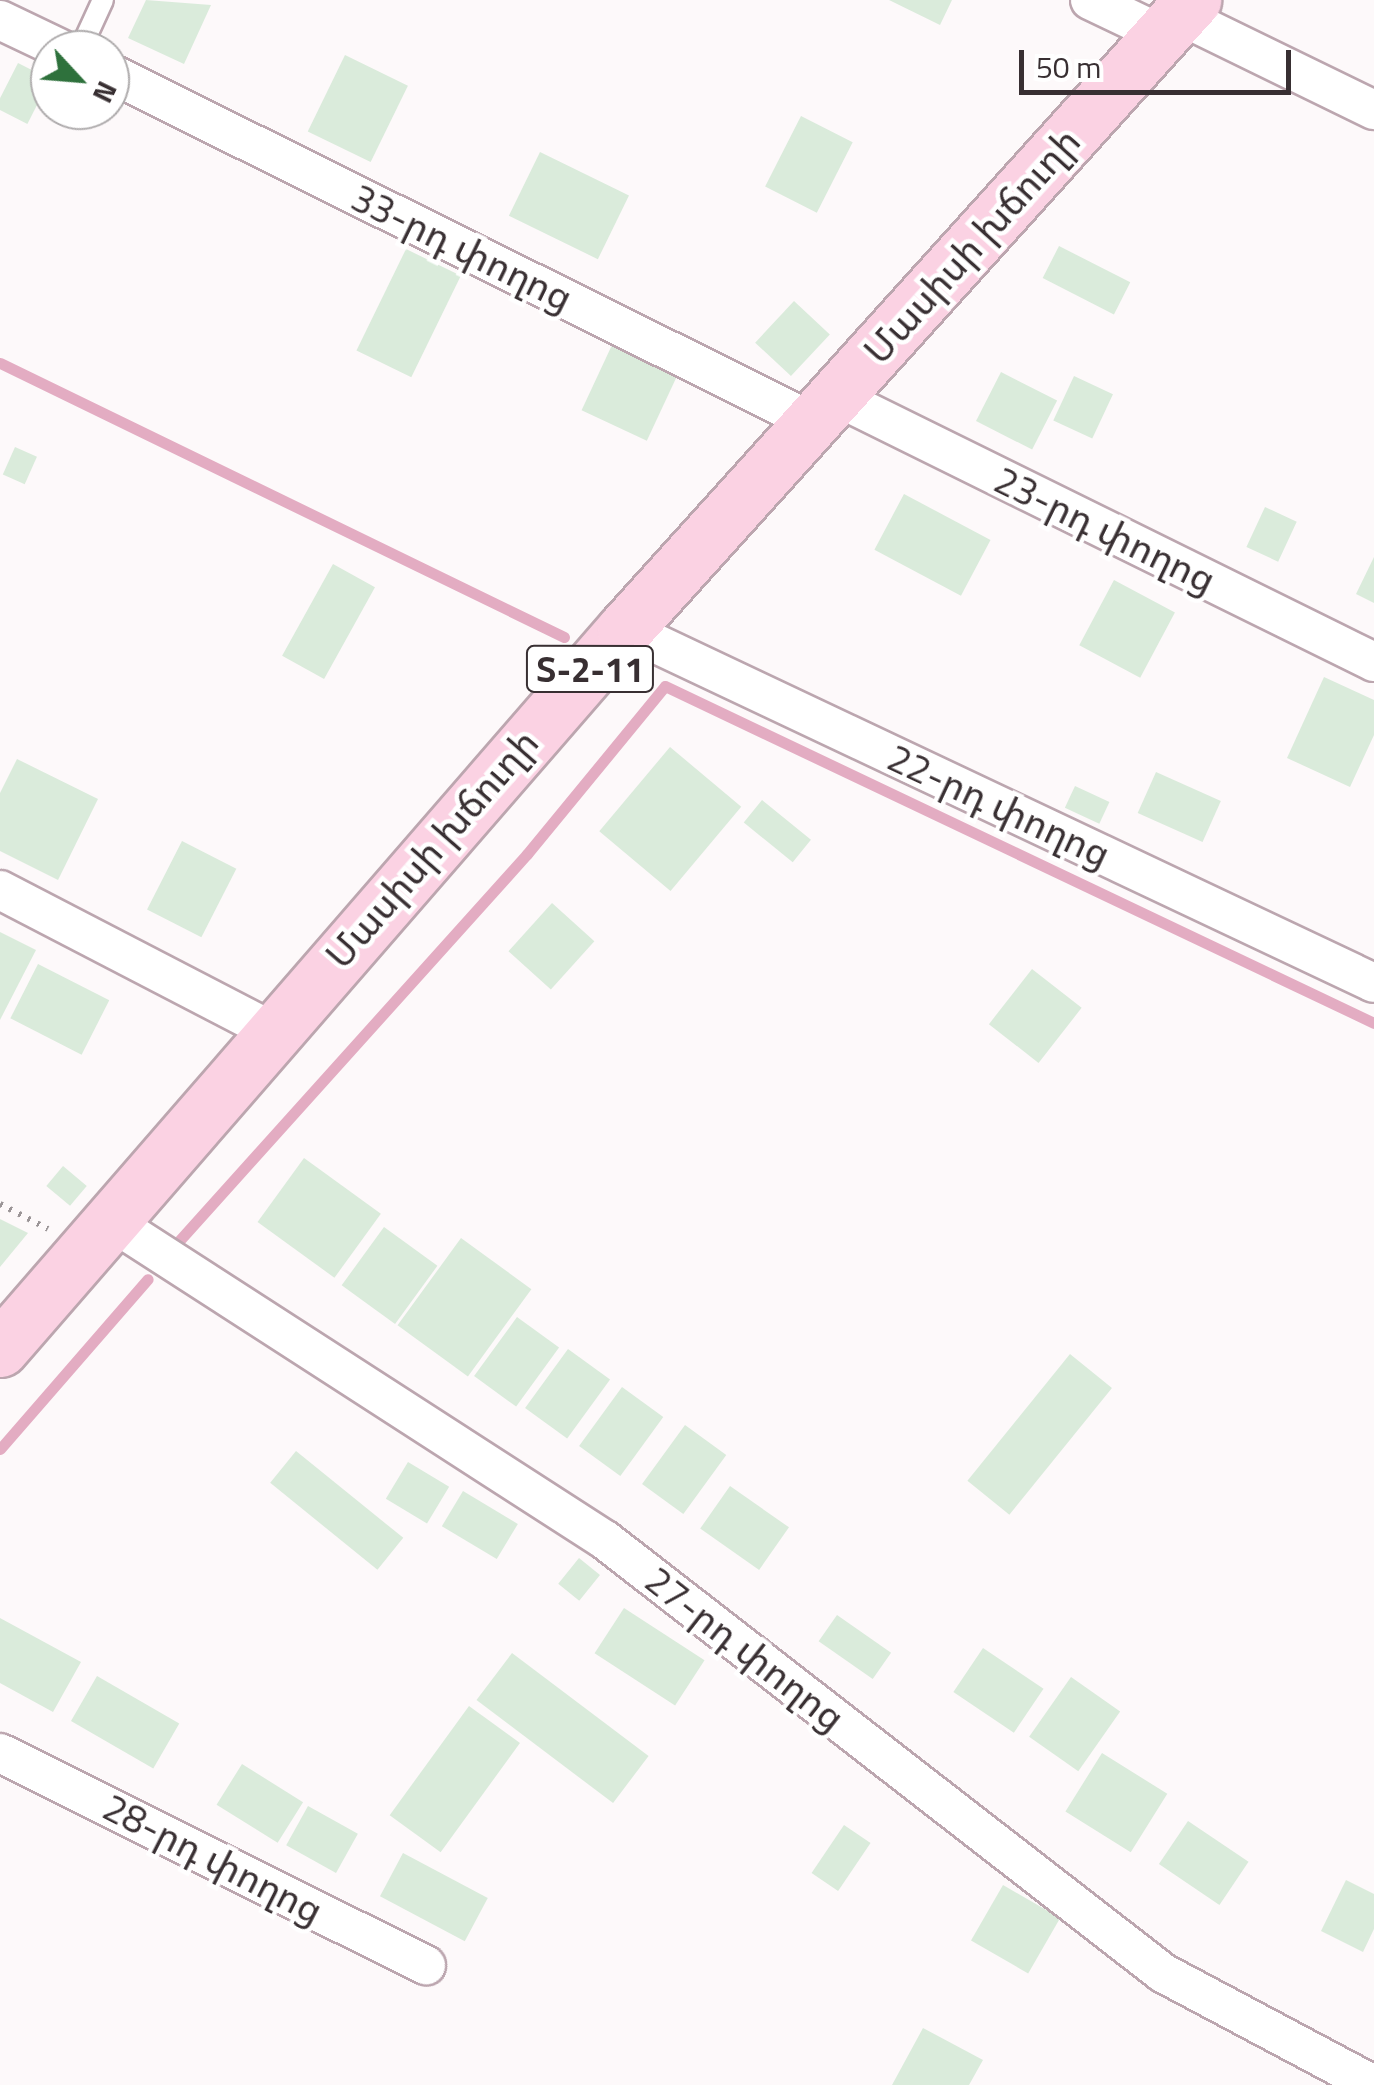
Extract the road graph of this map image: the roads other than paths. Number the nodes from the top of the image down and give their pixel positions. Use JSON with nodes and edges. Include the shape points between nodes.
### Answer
{"nodes":[{"id":1,"x":103,"y":0,"type":"edge"},
{"id":2,"x":1090,"y":0,"type":"edge"},
{"id":3,"x":1178,"y":16,"type":"edge"},
{"id":4,"x":0,"y":20,"type":"edge"},
{"id":5,"x":89,"y":30,"type":"edge"},
{"id":6,"x":30,"y":34,"type":"edge"},
{"id":7,"x":130,"y":82,"type":"edge"},
{"id":8,"x":1374,"y":110,"type":"edge"},
{"id":9,"x":825,"y":410,"type":"junction"},
{"id":10,"x":625,"y":629,"type":"junction"},
{"id":11,"x":1374,"y":662,"type":"edge"},
{"id":12,"x":0,"y":890,"type":"edge"},
{"id":13,"x":1374,"y":983,"type":"edge"},
{"id":14,"x":272,"y":1031,"type":"junction"},
{"id":15,"x":109,"y":1220,"type":"junction"},
{"id":16,"x":0,"y":1349,"type":"edge"},
{"id":17,"x":0,"y":1753,"type":"edge"},
{"id":18,"x":426,"y":1965,"type":"dead end"},
{"id":19,"x":1374,"y":2084,"type":"edge"}],
"edges":[{"from":1,"to":5,"type":"lane"},
{"from":2,"to":3,"type":"street"},
{"from":3,"to":8,"type":"street"},
{"from":3,"to":9,"type":"main road","name":"Մասիսի խճուղի","number":"Տ-2-11"},
{"from":4,"to":6,"type":"street"},
{"from":7,"to":9,"type":"street","name":"33-րդ փողոց"},
{"from":9,"to":10,"type":"main road","name":"Մասիսի խճուղի","number":"Տ-2-11"},
{"from":9,"to":11,"type":"street","name":"23-րդ փողոց"},
{"from":10,"to":13,"type":"street","name":"22-րդ փողոց"},
{"from":10,"to":14,"type":"main road","name":"Մասիսի խճուղի","number":"Տ-2-11"},
{"from":12,"to":14,"type":"street"},
{"from":14,"to":15,"type":"main road","name":"Մասիսի խճուղի","number":"Տ-2-11"},
{"from":15,"to":16,"type":"main road","name":"Մասիսի խճուղի","number":"Տ-2-11"},
{"from":15,"to":19,"type":"street","name":"27-րդ փողոց","via":[[605,1540],[1163,1973]]},
{"from":17,"to":18,"type":"street","name":"28-րդ փողոց"}]}
